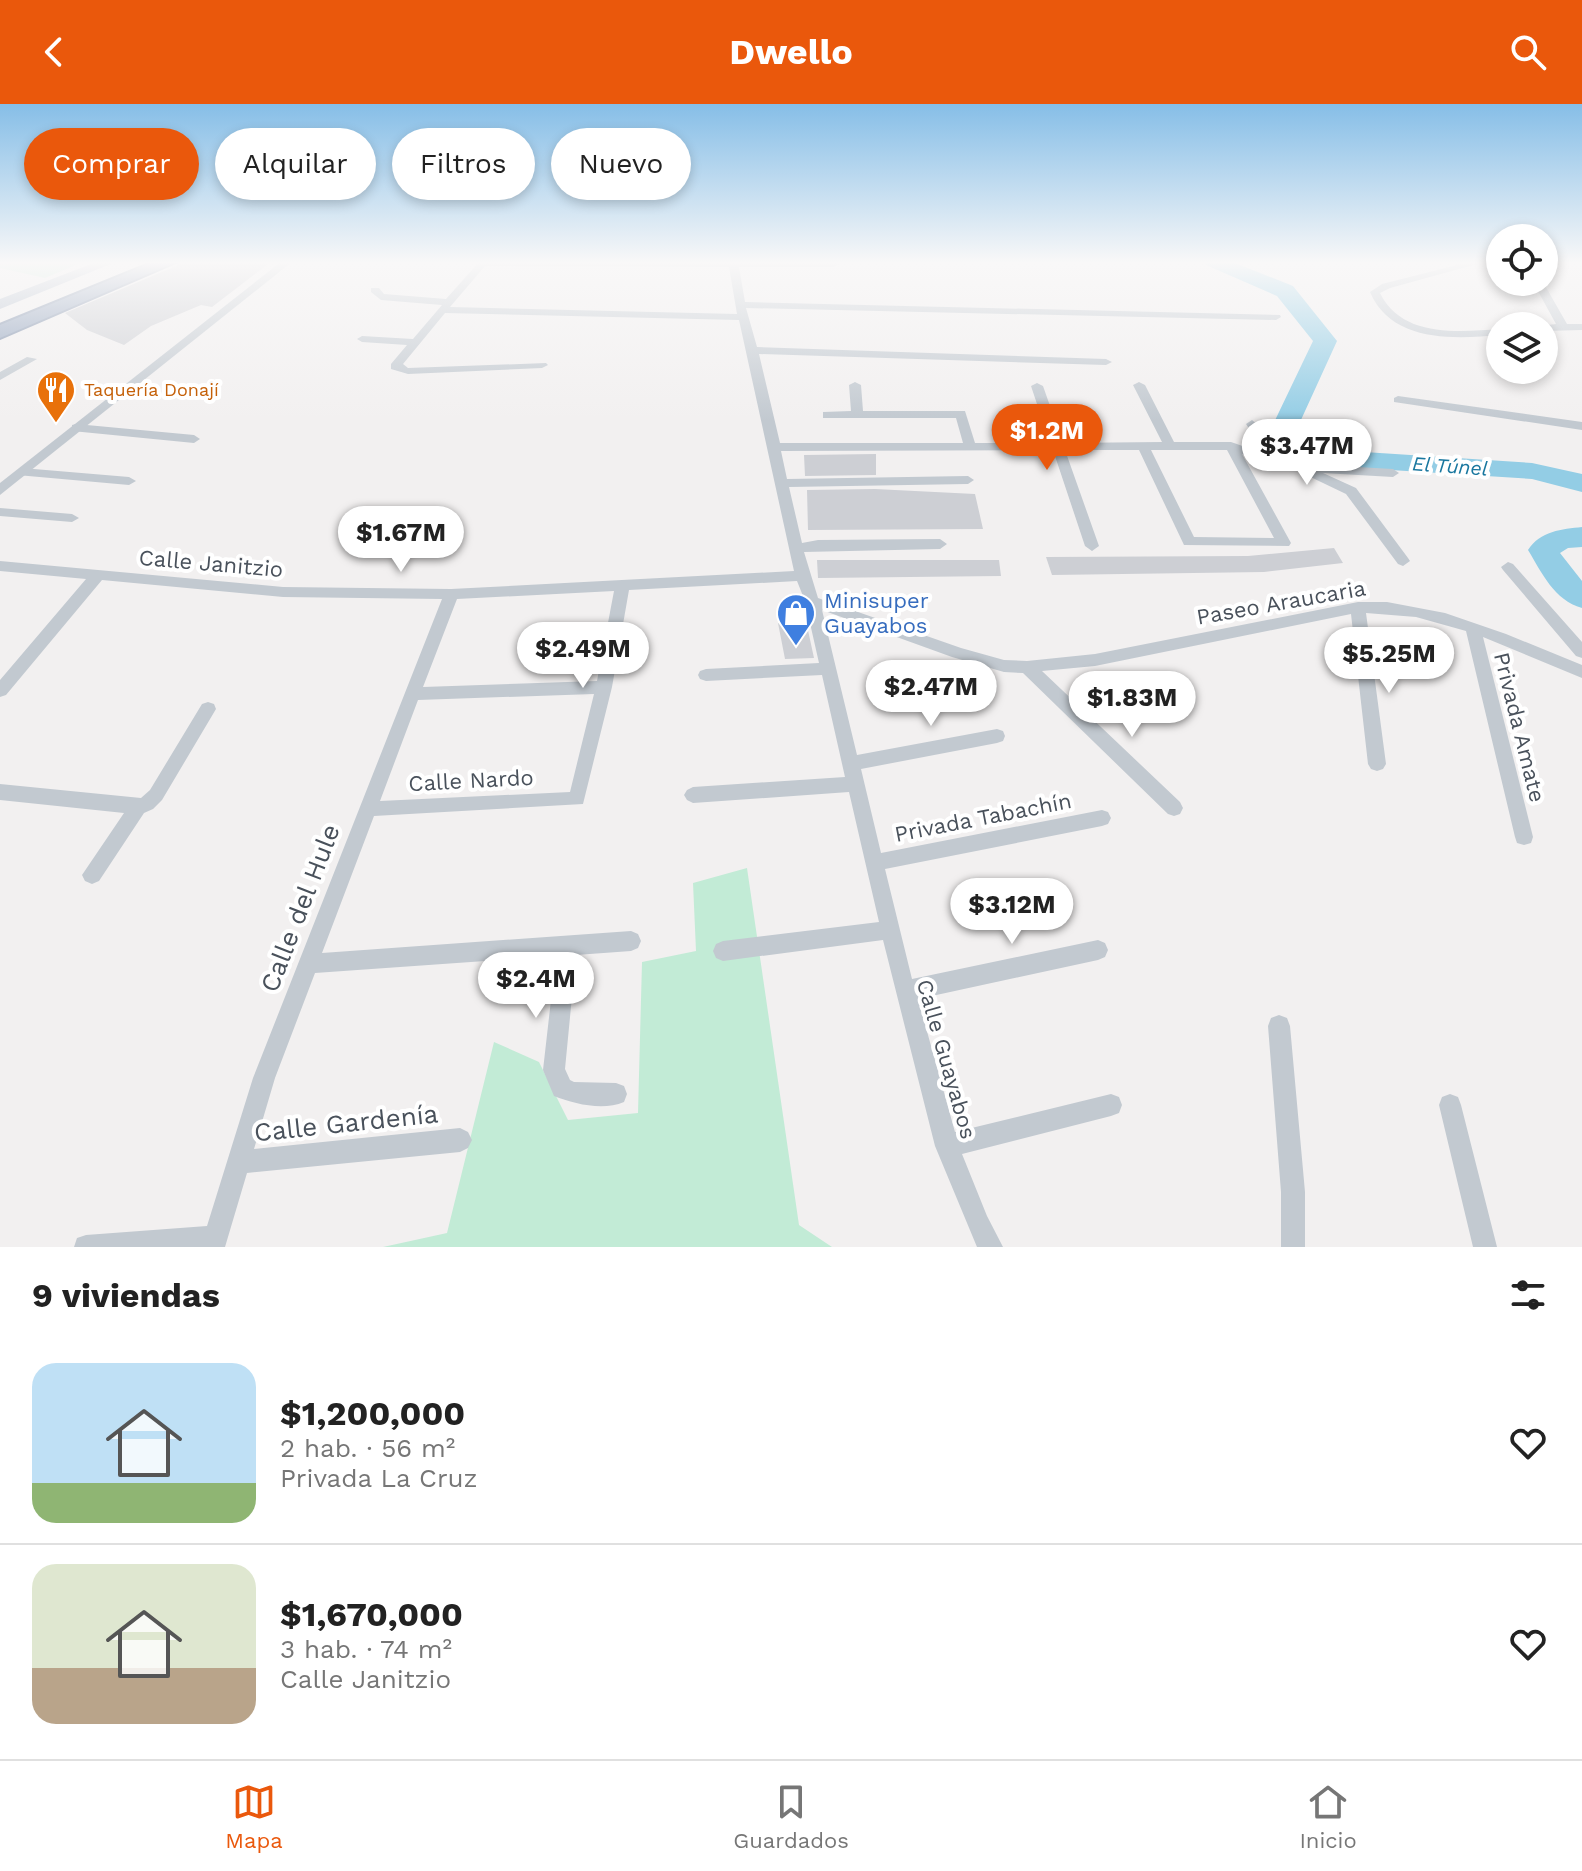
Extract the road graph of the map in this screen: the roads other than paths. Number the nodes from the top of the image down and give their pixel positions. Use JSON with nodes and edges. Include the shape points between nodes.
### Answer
{"nodes":[{"id":1,"x":25,"y":314,"type":"edge"},
{"id":2,"x":42,"y":314,"type":"edge"},
{"id":3,"x":220,"y":314,"type":"edge"},
{"id":4,"x":438,"y":314,"type":"edge"},
{"id":5,"x":742,"y":314,"type":"edge"},
{"id":6,"x":1039,"y":314,"type":"edge"},
{"id":7,"x":1392,"y":314,"type":"edge"},
{"id":8,"x":1556,"y":314,"type":"edge"},
{"id":9,"x":1276,"y":317,"type":"dead end"},
{"id":10,"x":0,"y":325,"type":"edge"},
{"id":11,"x":1558,"y":327,"type":"edge"},
{"id":12,"x":1563,"y":327,"type":"junction"},
{"id":13,"x":1582,"y":327,"type":"edge"},
{"id":14,"x":0,"y":332,"type":"edge"},
{"id":15,"x":1486,"y":333,"type":"edge"},
{"id":16,"x":362,"y":339,"type":"dead end"},
{"id":17,"x":415,"y":342,"type":"junction"},
{"id":18,"x":753,"y":350,"type":"junction"},
{"id":19,"x":31,"y":359,"type":"dead end"},
{"id":20,"x":1106,"y":362,"type":"dead end"},
{"id":21,"x":542,"y":365,"type":"dead end"},
{"id":22,"x":0,"y":377,"type":"edge"},
{"id":23,"x":855,"y":385,"type":"dead end"},
{"id":24,"x":1139,"y":385,"type":"dead end"},
{"id":25,"x":1037,"y":386,"type":"dead end"},
{"id":26,"x":1398,"y":400,"type":"dead end"},
{"id":27,"x":827,"y":415,"type":"dead end"},
{"id":28,"x":857,"y":415,"type":"junction"},
{"id":29,"x":1252,"y":424,"type":"dead end"},
{"id":30,"x":1582,"y":426,"type":"edge"},
{"id":31,"x":76,"y":428,"type":"junction"},
{"id":32,"x":194,"y":439,"type":"dead end"},
{"id":33,"x":970,"y":446,"type":"junction"},
{"id":34,"x":1143,"y":446,"type":"junction"},
{"id":35,"x":1170,"y":446,"type":"junction"},
{"id":36,"x":1231,"y":446,"type":"junction"},
{"id":37,"x":775,"y":447,"type":"junction"},
{"id":38,"x":1058,"y":447,"type":"junction"},
{"id":39,"x":1301,"y":468,"type":"junction"},
{"id":40,"x":22,"y":472,"type":"junction"},
{"id":41,"x":1393,"y":473,"type":"dead end"},
{"id":42,"x":968,"y":480,"type":"dead end"},
{"id":43,"x":129,"y":481,"type":"dead end"},
{"id":44,"x":783,"y":483,"type":"junction"},
{"id":45,"x":0,"y":490,"type":"edge"},
{"id":46,"x":0,"y":512,"type":"edge"},
{"id":47,"x":72,"y":518,"type":"dead end"},
{"id":48,"x":940,"y":544,"type":"dead end"},
{"id":49,"x":1092,"y":546,"type":"dead end"},
{"id":50,"x":798,"y":548,"type":"junction"},
{"id":51,"x":1403,"y":561,"type":"dead end"},
{"id":52,"x":0,"y":566,"type":"edge"},
{"id":53,"x":1508,"y":567,"type":"dead end"},
{"id":54,"x":98,"y":575,"type":"junction"},
{"id":55,"x":802,"y":576,"type":"junction"},
{"id":56,"x":622,"y":587,"type":"junction"},
{"id":57,"x":451,"y":594,"type":"junction"},
{"id":58,"x":812,"y":601,"type":"junction"},
{"id":59,"x":1358,"y":607,"type":"junction"},
{"id":60,"x":1473,"y":628,"type":"junction"},
{"id":61,"x":1582,"y":652,"type":"edge"},
{"id":62,"x":1027,"y":667,"type":"junction"},
{"id":63,"x":827,"y":669,"type":"junction"},
{"id":64,"x":1582,"y":672,"type":"edge"},
{"id":65,"x":706,"y":675,"type":"dead end"},
{"id":66,"x":604,"y":687,"type":"junction"},
{"id":67,"x":0,"y":691,"type":"edge"},
{"id":68,"x":412,"y":694,"type":"junction"},
{"id":69,"x":208,"y":709,"type":"dead end"},
{"id":70,"x":997,"y":736,"type":"dead end"},
{"id":71,"x":849,"y":764,"type":"junction"},
{"id":72,"x":1377,"y":764,"type":"dead end"},
{"id":73,"x":854,"y":784,"type":"junction"},
{"id":74,"x":0,"y":792,"type":"edge"},
{"id":75,"x":693,"y":795,"type":"dead end"},
{"id":76,"x":138,"y":807,"type":"junction"},
{"id":77,"x":1174,"y":808,"type":"dead end"},
{"id":78,"x":367,"y":809,"type":"junction"},
{"id":79,"x":1102,"y":818,"type":"dead end"},
{"id":80,"x":1524,"y":837,"type":"dead end"},
{"id":81,"x":874,"y":863,"type":"junction"},
{"id":82,"x":92,"y":875,"type":"dead end"},
{"id":83,"x":890,"y":930,"type":"junction"},
{"id":84,"x":631,"y":941,"type":"dead end"},
{"id":85,"x":567,"y":945,"type":"junction"},
{"id":86,"x":1098,"y":950,"type":"dead end"},
{"id":87,"x":723,"y":951,"type":"dead end"},
{"id":88,"x":306,"y":964,"type":"junction"},
{"id":89,"x":905,"y":991,"type":"junction"},
{"id":90,"x":1279,"y":1026,"type":"dead end"},
{"id":91,"x":616,"y":1094,"type":"dead end"},
{"id":92,"x":1111,"y":1105,"type":"dead end"},
{"id":93,"x":1450,"y":1105,"type":"dead end"},
{"id":94,"x":460,"y":1140,"type":"dead end"},
{"id":95,"x":947,"y":1146,"type":"junction"},
{"id":96,"x":237,"y":1162,"type":"junction"},
{"id":97,"x":214,"y":1242,"type":"edge"},
{"id":98,"x":86,"y":1247,"type":"edge"},
{"id":99,"x":991,"y":1247,"type":"edge"},
{"id":100,"x":1293,"y":1247,"type":"edge"},
{"id":101,"x":1485,"y":1247,"type":"edge"}],
"edges":[{"from":1,"to":10,"type":"highway"},
{"from":2,"to":14,"type":"highway"},
{"from":3,"to":31,"type":"street"},
{"from":4,"to":17,"type":"street"},
{"from":5,"to":18,"type":"street","name":"Calle Guayabos"},
{"from":6,"to":9,"type":"street"},
{"from":7,"to":15,"type":"street","via":[[1417,331],[1436,335]]},
{"from":8,"to":12,"type":"street"},
{"from":11,"to":12,"type":"street"},
{"from":12,"to":13,"type":"street"},
{"from":16,"to":17,"type":"street"},
{"from":17,"to":21,"type":"street","via":[[397,369]]},
{"from":18,"to":20,"type":"street"},
{"from":18,"to":37,"type":"street","name":"Calle Guayabos"},
{"from":19,"to":22,"type":"street"},
{"from":23,"to":28,"type":"street"},
{"from":24,"to":35,"type":"street"},
{"from":25,"to":38,"type":"street"},
{"from":26,"to":30,"type":"street"},
{"from":27,"to":28,"type":"street"},
{"from":28,"to":33,"type":"street","via":[[961,414]]},
{"from":29,"to":39,"type":"street"},
{"from":31,"to":32,"type":"street"},
{"from":31,"to":40,"type":"street"},
{"from":33,"to":37,"type":"street"},
{"from":33,"to":38,"type":"street"},
{"from":34,"to":35,"type":"street"},
{"from":34,"to":36,"type":"street","via":[[1189,542],[1284,543]]},
{"from":34,"to":38,"type":"street"},
{"from":35,"to":36,"type":"street"},
{"from":36,"to":39,"type":"street"},
{"from":37,"to":44,"type":"street","name":"Calle Guayabos"},
{"from":38,"to":49,"type":"street"},
{"from":39,"to":41,"type":"street"},
{"from":39,"to":51,"type":"street","via":[[1351,491]]},
{"from":40,"to":43,"type":"street"},
{"from":40,"to":45,"type":"street"},
{"from":42,"to":44,"type":"street"},
{"from":44,"to":50,"type":"street","name":"Calle Guayabos"},
{"from":46,"to":47,"type":"street"},
{"from":48,"to":50,"type":"street"},
{"from":50,"to":55,"type":"street","name":"Calle Guayabos"},
{"from":52,"to":54,"type":"street","name":"Calle Janitzio"},
{"from":53,"to":61,"type":"street"},
{"from":54,"to":57,"type":"street","name":"Calle Janitzio","via":[[283,592]]},
{"from":54,"to":67,"type":"street"},
{"from":55,"to":56,"type":"street","name":"Calle Janitzio"},
{"from":55,"to":58,"type":"street","name":"Calle Guayabos"},
{"from":56,"to":57,"type":"street","name":"Calle Janitzio"},
{"from":56,"to":66,"type":"street"},
{"from":57,"to":68,"type":"street","name":"Calle del Hule"},
{"from":58,"to":62,"type":"street","name":"Paseo Araucaria","via":[[958,653]]},
{"from":58,"to":63,"type":"street","name":"Calle Guayabos"},
{"from":59,"to":60,"type":"street","name":"Paseo Araucaria","via":[[1420,612]]},
{"from":59,"to":62,"type":"street","name":"Paseo Araucaria","via":[[1095,660]]},
{"from":59,"to":72,"type":"street"},
{"from":60,"to":64,"type":"street","name":"Paseo Araucaria"},
{"from":60,"to":80,"type":"street","name":"Privada Amate"},
{"from":62,"to":77,"type":"street"},
{"from":63,"to":65,"type":"street"},
{"from":63,"to":71,"type":"street","name":"Calle Guayabos"},
{"from":66,"to":68,"type":"street"},
{"from":66,"to":78,"type":"street","name":"Calle Nardo","via":[[577,799]]},
{"from":68,"to":78,"type":"street","name":"Calle del Hule"},
{"from":69,"to":76,"type":"street","via":[[156,795]]},
{"from":70,"to":71,"type":"street"},
{"from":71,"to":73,"type":"street","name":"Calle Guayabos"},
{"from":73,"to":75,"type":"street"},
{"from":73,"to":81,"type":"street","name":"Calle Guayabos"},
{"from":74,"to":76,"type":"street"},
{"from":76,"to":82,"type":"street"},
{"from":78,"to":88,"type":"street","name":"Calle del Hule"},
{"from":79,"to":81,"type":"street","name":"Privada Tabachín"},
{"from":81,"to":83,"type":"street","name":"Calle Guayabos"},
{"from":83,"to":87,"type":"street"},
{"from":83,"to":89,"type":"street","name":"Calle Guayabos"},
{"from":84,"to":85,"type":"street"},
{"from":85,"to":88,"type":"street"},
{"from":85,"to":91,"type":"street","via":[[554,1070],[562,1088],[574,1093]]},
{"from":86,"to":89,"type":"street"},
{"from":88,"to":96,"type":"street","name":"Calle del Hule"},
{"from":89,"to":95,"type":"street","name":"Calle Guayabos"},
{"from":90,"to":100,"type":"street"},
{"from":92,"to":95,"type":"street"},
{"from":93,"to":101,"type":"street"},
{"from":94,"to":96,"type":"street","name":"Calle Gardenía"},
{"from":95,"to":99,"type":"street","name":"Calle Guayabos"},
{"from":96,"to":97,"type":"street","name":"Calle del Hule"},
{"from":97,"to":98,"type":"street"}]}
